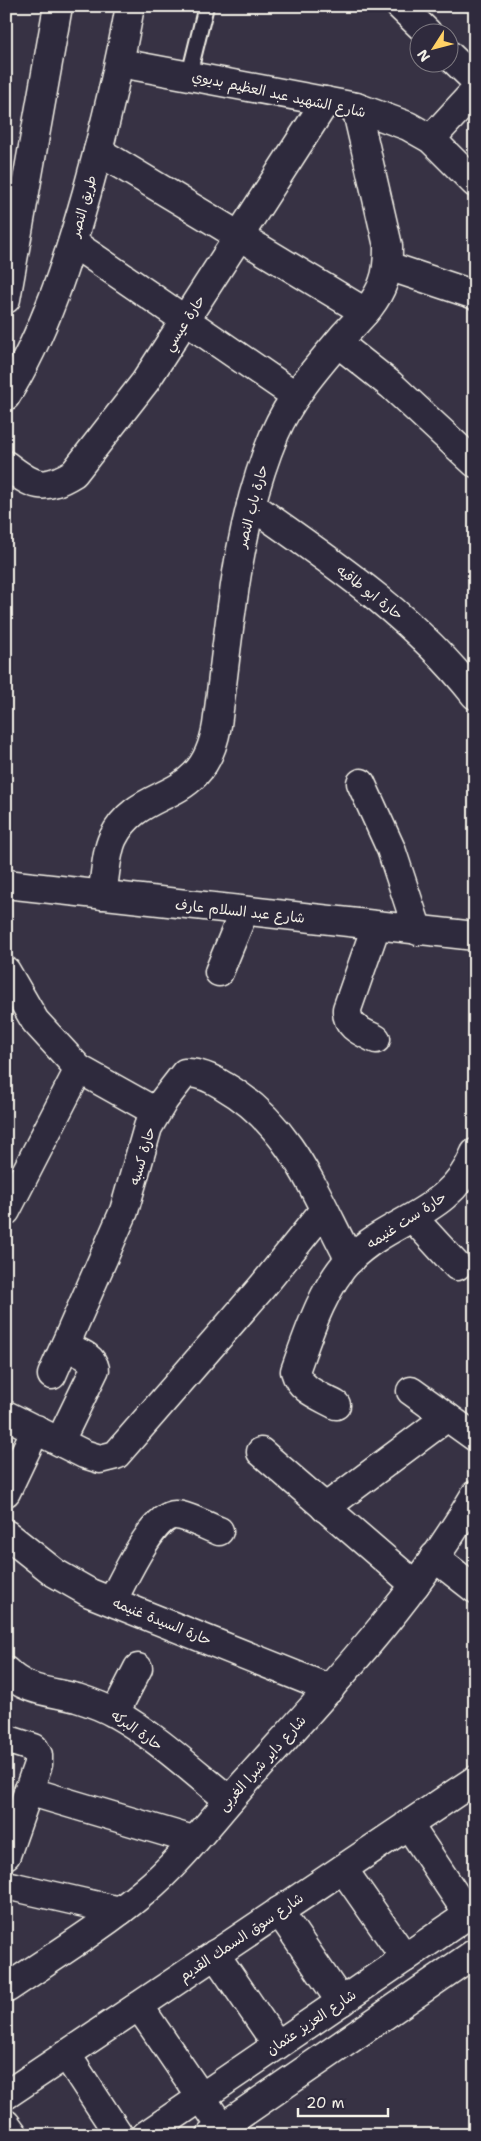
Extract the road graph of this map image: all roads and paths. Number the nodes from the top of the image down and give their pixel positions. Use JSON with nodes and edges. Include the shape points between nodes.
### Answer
{"nodes":[{"id":1,"x":58,"y":6,"type":"edge"},
{"id":2,"x":130,"y":6,"type":"edge"},
{"id":3,"x":206,"y":6,"type":"edge"},
{"id":4,"x":400,"y":6,"type":"edge"},
{"id":5,"x":417,"y":22,"type":"edge"},
{"id":6,"x":120,"y":63,"type":"junction"},
{"id":7,"x":458,"y":64,"type":"edge"},
{"id":8,"x":188,"y":75,"type":"junction"},
{"id":9,"x":475,"y":80,"type":"edge"},
{"id":10,"x":475,"y":91,"type":"edge"},
{"id":11,"x":326,"y":101,"type":"junction"},
{"id":12,"x":356,"y":107,"type":"junction"},
{"id":13,"x":431,"y":139,"type":"junction"},
{"id":14,"x":98,"y":151,"type":"junction"},
{"id":15,"x":475,"y":183,"type":"edge"},
{"id":16,"x":240,"y":236,"type":"junction"},
{"id":17,"x":72,"y":243,"type":"junction"},
{"id":18,"x":388,"y":266,"type":"junction"},
{"id":19,"x":475,"y":295,"type":"edge"},
{"id":20,"x":6,"y":299,"type":"edge"},
{"id":21,"x":365,"y":312,"type":"junction"},
{"id":22,"x":186,"y":320,"type":"junction"},
{"id":23,"x":338,"y":343,"type":"junction"},
{"id":24,"x":6,"y":396,"type":"edge"},
{"id":25,"x":296,"y":396,"type":"junction"},
{"id":26,"x":475,"y":463,"type":"edge"},
{"id":27,"x":6,"y":465,"type":"edge"},
{"id":28,"x":251,"y":505,"type":"junction"},
{"id":29,"x":475,"y":695,"type":"edge"},
{"id":30,"x":361,"y":783,"type":"dead end"},
{"id":31,"x":6,"y":884,"type":"edge"},
{"id":32,"x":102,"y":895,"type":"junction"},
{"id":33,"x":244,"y":911,"type":"junction"},
{"id":34,"x":376,"y":926,"type":"junction"},
{"id":35,"x":418,"y":931,"type":"junction"},
{"id":36,"x":475,"y":936,"type":"edge"},
{"id":37,"x":6,"y":971,"type":"edge"},
{"id":38,"x":219,"y":972,"type":"dead end"},
{"id":39,"x":376,"y":1039,"type":"dead end"},
{"id":40,"x":79,"y":1068,"type":"junction"},
{"id":41,"x":156,"y":1112,"type":"junction"},
{"id":42,"x":471,"y":1172,"type":"edge"},
{"id":43,"x":324,"y":1210,"type":"junction"},
{"id":44,"x":6,"y":1211,"type":"edge"},
{"id":45,"x":413,"y":1218,"type":"junction"},
{"id":46,"x":350,"y":1260,"type":"junction"},
{"id":47,"x":457,"y":1266,"type":"dead end"},
{"id":48,"x":65,"y":1346,"type":"junction"},
{"id":49,"x":52,"y":1375,"type":"dead end"},
{"id":50,"x":411,"y":1391,"type":"dead end"},
{"id":51,"x":336,"y":1405,"type":"dead end"},
{"id":52,"x":6,"y":1415,"type":"edge"},
{"id":53,"x":447,"y":1417,"type":"junction"},
{"id":54,"x":36,"y":1428,"type":"junction"},
{"id":55,"x":475,"y":1437,"type":"edge"},
{"id":56,"x":60,"y":1441,"type":"junction"},
{"id":57,"x":261,"y":1452,"type":"dead end"},
{"id":58,"x":6,"y":1492,"type":"edge"},
{"id":59,"x":475,"y":1495,"type":"edge"},
{"id":60,"x":325,"y":1508,"type":"junction"},
{"id":61,"x":219,"y":1531,"type":"dead end"},
{"id":62,"x":6,"y":1534,"type":"edge"},
{"id":63,"x":434,"y":1557,"type":"junction"},
{"id":64,"x":415,"y":1585,"type":"junction"},
{"id":65,"x":475,"y":1590,"type":"edge"},
{"id":66,"x":112,"y":1601,"type":"junction"},
{"id":67,"x":138,"y":1668,"type":"dead end"},
{"id":68,"x":6,"y":1672,"type":"edge"},
{"id":69,"x":330,"y":1689,"type":"junction"},
{"id":70,"x":115,"y":1713,"type":"junction"},
{"id":71,"x":6,"y":1739,"type":"edge"},
{"id":72,"x":474,"y":1783,"type":"edge"},
{"id":73,"x":28,"y":1791,"type":"junction"},
{"id":74,"x":229,"y":1800,"type":"junction"},
{"id":75,"x":408,"y":1824,"type":"junction"},
{"id":76,"x":193,"y":1840,"type":"junction"},
{"id":77,"x":6,"y":1855,"type":"edge"},
{"id":78,"x":342,"y":1869,"type":"junction"},
{"id":79,"x":6,"y":1885,"type":"edge"},
{"id":80,"x":120,"y":1911,"type":"junction"},
{"id":81,"x":279,"y":1911,"type":"junction"},
{"id":82,"x":472,"y":1912,"type":"edge"},
{"id":83,"x":475,"y":1952,"type":"edge"},
{"id":84,"x":215,"y":1954,"type":"junction"},
{"id":85,"x":405,"y":1958,"type":"junction"},
{"id":86,"x":6,"y":1989,"type":"edge"},
{"id":87,"x":341,"y":2002,"type":"junction"},
{"id":88,"x":139,"y":2006,"type":"junction"},
{"id":89,"x":277,"y":2045,"type":"junction"},
{"id":90,"x":66,"y":2054,"type":"junction"},
{"id":91,"x":6,"y":2095,"type":"edge"},
{"id":92,"x":201,"y":2098,"type":"junction"},
{"id":93,"x":6,"y":2124,"type":"edge"},
{"id":94,"x":220,"y":2132,"type":"edge"},
{"id":95,"x":14,"y":2135,"type":"edge"},
{"id":96,"x":119,"y":2135,"type":"edge"},
{"id":97,"x":146,"y":2135,"type":"edge"}],
"edges":[{"from":1,"to":20,"type":"street"},
{"from":2,"to":6,"type":"street","name":"طريق النصر"},
{"from":3,"to":8,"type":"lane"},
{"from":4,"to":5,"type":"street"},
{"from":6,"to":8,"type":"street","name":"شارع الشهيد عبد العظيم بديوي"},
{"from":6,"to":14,"type":"street","name":"طريق النصر"},
{"from":7,"to":9,"type":"street"},
{"from":8,"to":11,"type":"street","name":"شارع الشهيد عبد العظيم بديوي"},
{"from":10,"to":13,"type":"street"},
{"from":11,"to":12,"type":"street","name":"شارع الشهيد عبد العظيم بديوي"},
{"from":11,"to":16,"type":"street","name":"حارة عيسي"},
{"from":12,"to":13,"type":"street","name":"شارع الشهيد عبد العظيم بديوي","via":[[408,126]]},
{"from":12,"to":18,"type":"street","name":"حارة باب النصر","via":[[388,246]]},
{"from":13,"to":15,"type":"street","name":"شارع الشهيد عبد العظيم بديوي"},
{"from":14,"to":16,"type":"street"},
{"from":14,"to":17,"type":"street","name":"طريق النصر"},
{"from":16,"to":21,"type":"street"},
{"from":16,"to":22,"type":"street","name":"حارة عيسي"},
{"from":17,"to":22,"type":"street"},
{"from":17,"to":24,"type":"street","name":"طريق النصر","via":[[34,347]]},
{"from":18,"to":19,"type":"street"},
{"from":18,"to":21,"type":"street","name":"حارة باب النصر","via":[[380,290]]},
{"from":21,"to":23,"type":"street","name":"حارة باب النصر"},
{"from":22,"to":25,"type":"street"},
{"from":22,"to":27,"type":"street","name":"حارة عيسي","via":[[145,382],[74,474],[60,482],[45,485],[29,483]]},
{"from":23,"to":25,"type":"street","name":"حارة باب النصر"},
{"from":23,"to":26,"type":"street","via":[[391,385]]},
{"from":25,"to":28,"type":"street","name":"حارة باب النصر","via":[[276,430],[261,467]]},
{"from":28,"to":29,"type":"street","name":"حارة ابو طاقيه","via":[[382,599],[422,634]]},
{"from":28,"to":32,"type":"street","name":"حارة باب النصر","via":[[239,553],[214,743],[196,775],[182,787],[148,803],[121,825],[112,840]]},
{"from":30,"to":35,"type":"street","via":[[391,849]]},
{"from":31,"to":32,"type":"street","name":"شارع عبد السلام عارف"},
{"from":32,"to":33,"type":"street","name":"شارع عبد السلام عارف"},
{"from":33,"to":34,"type":"street","name":"شارع عبد السلام عارف"},
{"from":33,"to":38,"type":"street"},
{"from":34,"to":35,"type":"street","name":"شارع عبد السلام عارف"},
{"from":34,"to":39,"type":"street","via":[[347,1009],[350,1024]]},
{"from":35,"to":36,"type":"street","name":"شارع عبد السلام عارف"},
{"from":37,"to":40,"type":"street","via":[[35,1021]]},
{"from":40,"to":41,"type":"street"},
{"from":40,"to":44,"type":"street"},
{"from":41,"to":43,"type":"street","name":"حارة كسبه","via":[[185,1073],[200,1075],[229,1089],[253,1106],[281,1134]]},
{"from":41,"to":48,"type":"street","name":"حارة كسبه","via":[[139,1156],[128,1202]]},
{"from":42,"to":45,"type":"street","name":"حارة ست غنيمه","via":[[441,1200]]},
{"from":43,"to":46,"type":"street","name":"حارة كسبه"},
{"from":43,"to":56,"type":"street","via":[[262,1287],[116,1455],[100,1459]]},
{"from":45,"to":46,"type":"street","name":"حارة ست غنيمه","via":[[371,1242]]},
{"from":45,"to":47,"type":"street"},
{"from":46,"to":51,"type":"street","name":"حارة ست غنيمه","via":[[330,1286],[295,1371],[304,1387]]},
{"from":48,"to":49,"type":"street","name":"حارة كسبه"},
{"from":48,"to":56,"type":"street","via":[[88,1356],[94,1362],[95,1370]]},
{"from":50,"to":53,"type":"street"},
{"from":52,"to":54,"type":"street"},
{"from":53,"to":55,"type":"street"},
{"from":53,"to":60,"type":"street"},
{"from":54,"to":56,"type":"street"},
{"from":54,"to":58,"type":"street"},
{"from":57,"to":60,"type":"street"},
{"from":59,"to":63,"type":"street","name":"شارع داير شبرا الغربى"},
{"from":60,"to":64,"type":"street"},
{"from":61,"to":66,"type":"street","via":[[175,1515],[166,1518],[151,1531]]},
{"from":62,"to":66,"type":"street","name":"حارة السيدة غنيمه","via":[[55,1573],[90,1593]]},
{"from":63,"to":64,"type":"street","name":"شارع داير شبرا الغربى"},
{"from":63,"to":65,"type":"street"},
{"from":64,"to":69,"type":"street","name":"شارع داير شبرا الغربى"},
{"from":66,"to":69,"type":"street","name":"حارة السيدة غنيمه"},
{"from":67,"to":70,"type":"street"},
{"from":68,"to":70,"type":"street","name":"حارة البركه","via":[[33,1689],[77,1698]]},
{"from":69,"to":74,"type":"street","name":"شارع داير شبرا الغربى"},
{"from":70,"to":74,"type":"street","name":"حارة البركه"},
{"from":71,"to":73,"type":"street","via":[[34,1748],[38,1756]]},
{"from":72,"to":75,"type":"street","name":"شارع سوق السمك القديم"},
{"from":73,"to":76,"type":"street"},
{"from":73,"to":77,"type":"street"},
{"from":74,"to":76,"type":"street","name":"شارع داير شبرا الغربى"},
{"from":75,"to":78,"type":"street","name":"شارع سوق السمك القديم"},
{"from":75,"to":82,"type":"street"},
{"from":76,"to":80,"type":"street","name":"شارع داير شبرا الغربى","via":[[171,1866]]},
{"from":78,"to":81,"type":"street","name":"شارع سوق السمك القديم"},
{"from":78,"to":85,"type":"street"},
{"from":79,"to":80,"type":"street"},
{"from":80,"to":86,"type":"street","name":"شارع داير شبرا الغربى"},
{"from":81,"to":84,"type":"street","name":"شارع سوق السمك القديم"},
{"from":81,"to":87,"type":"street"},
{"from":82,"to":85,"type":"street","name":"شارع العزيز عثمان"},
{"from":83,"to":94,"type":"street"},
{"from":84,"to":88,"type":"street","name":"شارع سوق السمك القديم"},
{"from":84,"to":89,"type":"street"},
{"from":85,"to":87,"type":"street","name":"شارع العزيز عثمان"},
{"from":87,"to":89,"type":"street","name":"شارع العزيز عثمان"},
{"from":88,"to":90,"type":"street","name":"شارع سوق السمك القديم"},
{"from":88,"to":92,"type":"street"},
{"from":89,"to":92,"type":"street","name":"شارع العزيز عثمان"},
{"from":90,"to":91,"type":"street","name":"شارع سوق السمك القديم"},
{"from":90,"to":96,"type":"street"},
{"from":92,"to":94,"type":"street"},
{"from":92,"to":97,"type":"street","name":"شارع العزيز عثمان"},
{"from":93,"to":95,"type":"street"}]}
